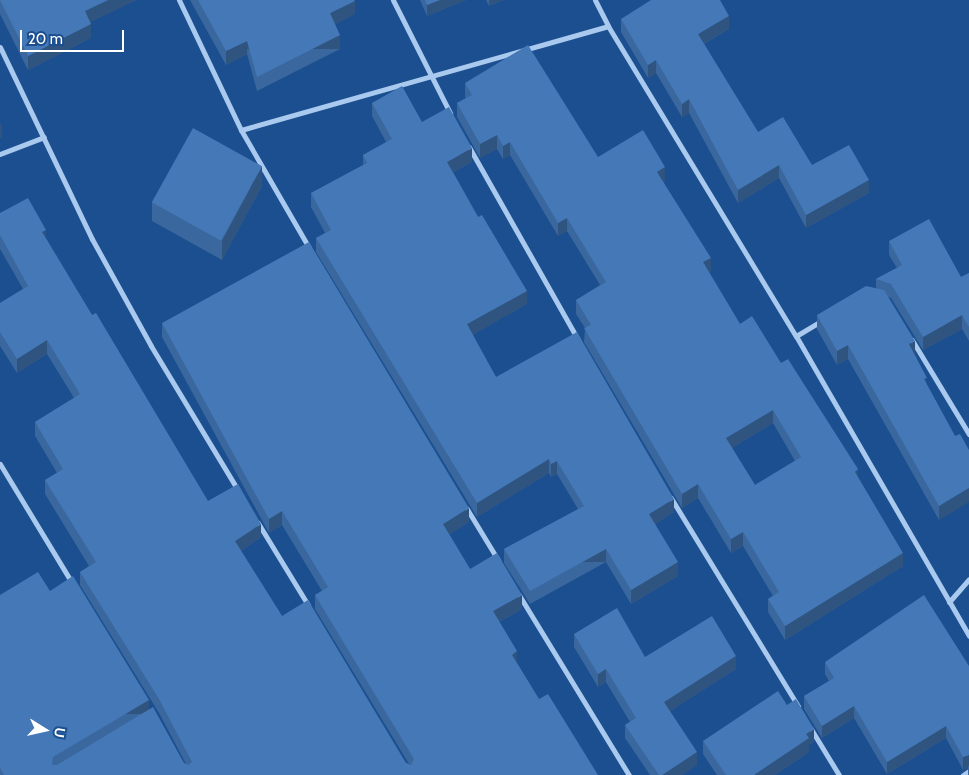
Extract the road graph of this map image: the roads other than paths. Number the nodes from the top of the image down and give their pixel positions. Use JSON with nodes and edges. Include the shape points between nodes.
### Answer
{"nodes":[{"id":1,"x":179,"y":0,"type":"edge"},
{"id":2,"x":393,"y":0,"type":"edge"},
{"id":3,"x":595,"y":0,"type":"edge"},
{"id":4,"x":608,"y":26,"type":"junction"},
{"id":5,"x":0,"y":47,"type":"edge"},
{"id":6,"x":430,"y":78,"type":"junction"},
{"id":7,"x":455,"y":121,"type":"edge"},
{"id":8,"x":241,"y":130,"type":"junction"},
{"id":9,"x":44,"y":136,"type":"junction"},
{"id":10,"x":464,"y":139,"type":"edge"},
{"id":11,"x":0,"y":154,"type":"edge"},
{"id":12,"x":314,"y":258,"type":"edge"},
{"id":13,"x":827,"y":318,"type":"edge"},
{"id":14,"x":909,"y":334,"type":"edge"},
{"id":15,"x":796,"y":336,"type":"junction"},
{"id":16,"x":582,"y":346,"type":"edge"},
{"id":17,"x":969,"y":434,"type":"edge"},
{"id":18,"x":0,"y":464,"type":"edge"},
{"id":19,"x":666,"y":491,"type":"edge"},
{"id":20,"x":242,"y":496,"type":"edge"},
{"id":21,"x":463,"y":504,"type":"edge"},
{"id":22,"x":252,"y":513,"type":"edge"},
{"id":23,"x":499,"y":563,"type":"edge"},
{"id":24,"x":969,"y":579,"type":"edge"},
{"id":25,"x":515,"y":588,"type":"edge"},
{"id":26,"x":76,"y":589,"type":"edge"},
{"id":27,"x":949,"y":602,"type":"junction"},
{"id":28,"x":313,"y":614,"type":"edge"},
{"id":29,"x":969,"y":636,"type":"edge"},
{"id":30,"x":804,"y":717,"type":"edge"},
{"id":31,"x":809,"y":725,"type":"edge"},
{"id":32,"x":969,"y":772,"type":"edge"},
{"id":33,"x":629,"y":775,"type":"edge"},
{"id":34,"x":840,"y":775,"type":"edge"},
{"id":35,"x":963,"y":775,"type":"edge"}],
"edges":[{"from":1,"to":8,"type":"street"},
{"from":2,"to":6,"type":"street"},
{"from":3,"to":4,"type":"street"},
{"from":4,"to":6,"type":"street"},
{"from":4,"to":15,"type":"street"},
{"from":5,"to":9,"type":"street"},
{"from":6,"to":7,"type":"street"},
{"from":6,"to":8,"type":"street"},
{"from":8,"to":12,"type":"street"},
{"from":9,"to":11,"type":"street"},
{"from":9,"to":20,"type":"street","via":[[92,240],[151,346]]},
{"from":10,"to":16,"type":"street"},
{"from":13,"to":15,"type":"street"},
{"from":14,"to":17,"type":"street"},
{"from":15,"to":27,"type":"street"},
{"from":18,"to":26,"type":"street"},
{"from":19,"to":30,"type":"street"},
{"from":21,"to":23,"type":"street"},
{"from":22,"to":28,"type":"street"},
{"from":24,"to":27,"type":"street"},
{"from":25,"to":33,"type":"street"},
{"from":27,"to":29,"type":"street"},
{"from":31,"to":34,"type":"street"},
{"from":32,"to":35,"type":"street"}]}
